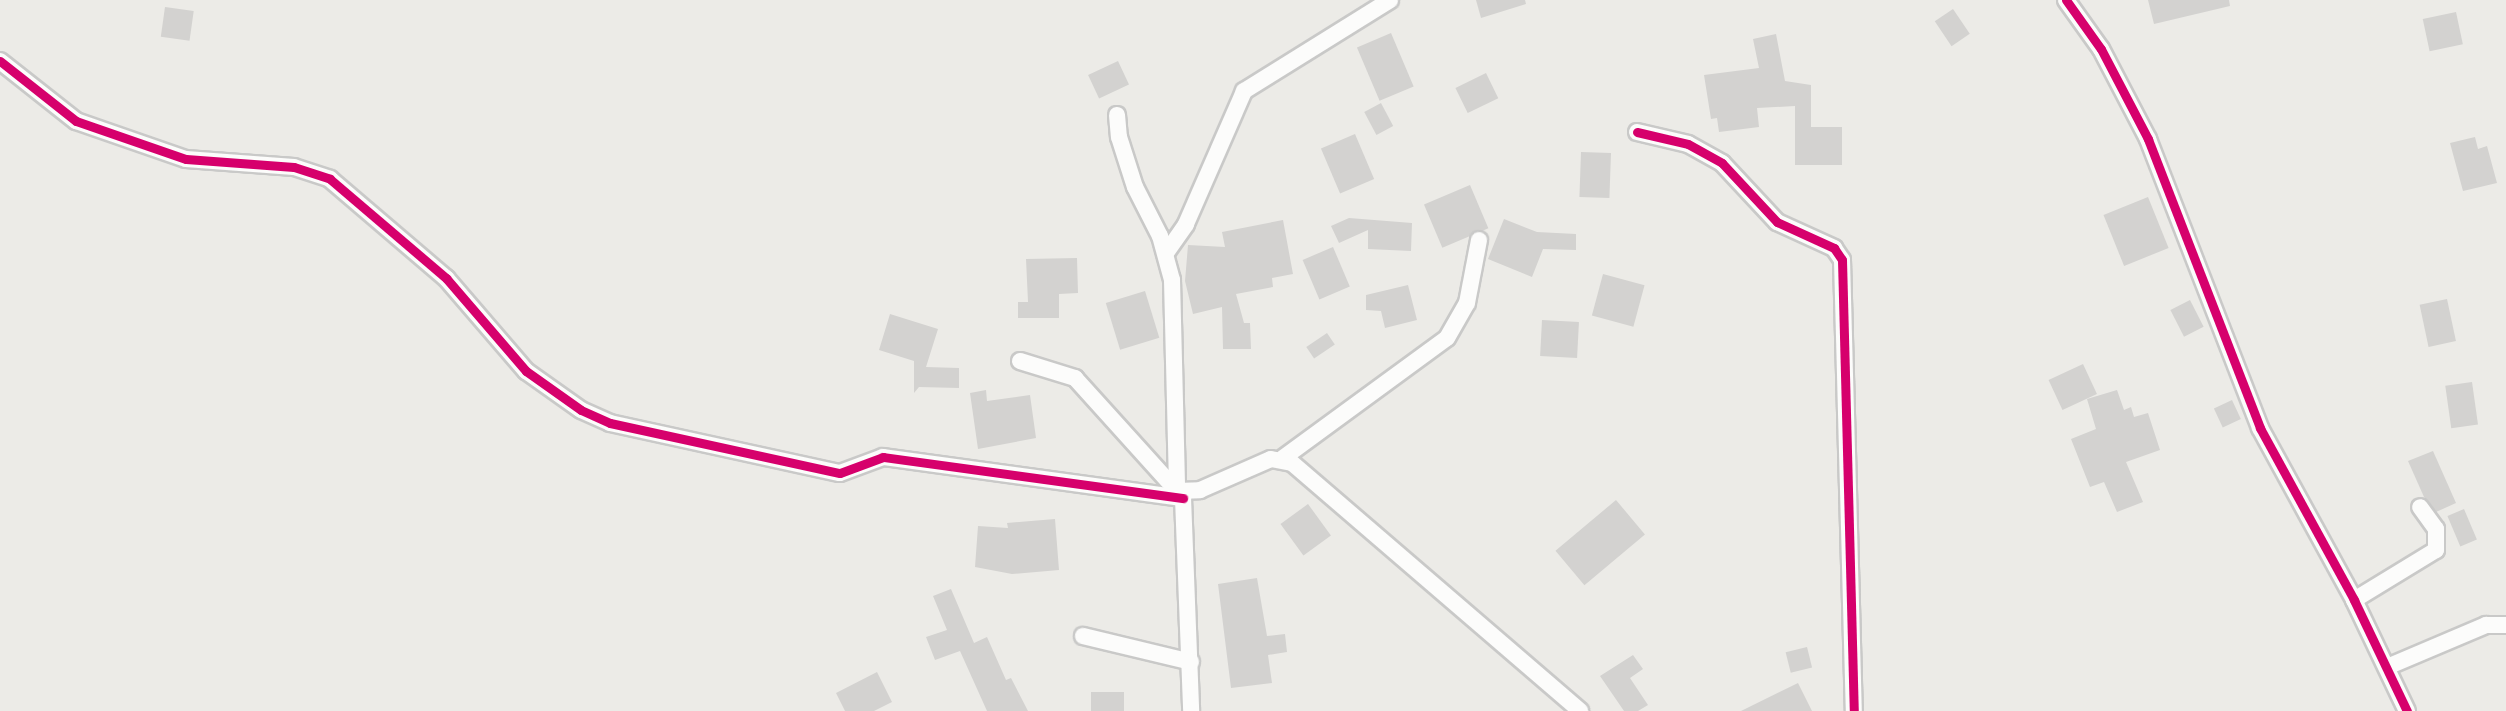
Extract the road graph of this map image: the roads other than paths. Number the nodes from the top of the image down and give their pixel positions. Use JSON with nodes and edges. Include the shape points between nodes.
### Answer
{"nodes":[{"id":1,"x":1390,"y":0,"type":"edge"},
{"id":2,"x":2066,"y":0,"type":"edge"},
{"id":3,"x":0,"y":61,"type":"edge"},
{"id":4,"x":1117,"y":115,"type":"dead end"},
{"id":5,"x":1637,"y":132,"type":"dead end"},
{"id":6,"x":1479,"y":240,"type":"dead end"},
{"id":7,"x":1166,"y":253,"type":"junction"},
{"id":8,"x":1020,"y":361,"type":"dead end"},
{"id":9,"x":1283,"y":458,"type":"junction"},
{"id":10,"x":1180,"y":494,"type":"junction"},
{"id":11,"x":2420,"y":507,"type":"dead end"},
{"id":12,"x":2354,"y":600,"type":"junction"},
{"id":13,"x":2506,"y":625,"type":"edge"},
{"id":14,"x":1083,"y":636,"type":"dead end"},
{"id":15,"x":1191,"y":663,"type":"junction"},
{"id":16,"x":2387,"y":667,"type":"junction"},
{"id":17,"x":1191,"y":711,"type":"edge"},
{"id":18,"x":1580,"y":711,"type":"edge"},
{"id":19,"x":1854,"y":711,"type":"edge"},
{"id":20,"x":2407,"y":711,"type":"edge"}],
"edges":[{"from":1,"to":7,"type":"street","via":[[1244,92],[1186,223]]},
{"from":2,"to":12,"type":"street","via":[[2101,49],[2148,139],[2260,428]]},
{"from":3,"to":10,"type":"street","via":[[76,121],[186,159],[294,166],[330,179],[446,278],[526,371],[581,410],[610,424],[840,473],[883,457]]},
{"from":4,"to":7,"type":"street","via":[[1135,187]]},
{"from":5,"to":19,"type":"street","via":[[1688,144],[1722,163],[1777,222],[1834,248],[1842,260]]},
{"from":6,"to":9,"type":"street","via":[[1467,303],[1447,338]]},
{"from":7,"to":10,"type":"street","via":[[1172,280]]},
{"from":8,"to":10,"type":"street","via":[[1075,378]]},
{"from":9,"to":10,"type":"street","via":[[1271,459],[1200,491]]},
{"from":9,"to":18,"type":"street"},
{"from":10,"to":15,"type":"street"},
{"from":11,"to":12,"type":"street","via":[[2436,529],[2436,550]]},
{"from":12,"to":16,"type":"street"},
{"from":13,"to":16,"type":"street","via":[[2486,625]]},
{"from":14,"to":15,"type":"street"},
{"from":15,"to":17,"type":"street"},
{"from":16,"to":20,"type":"street"}]}
